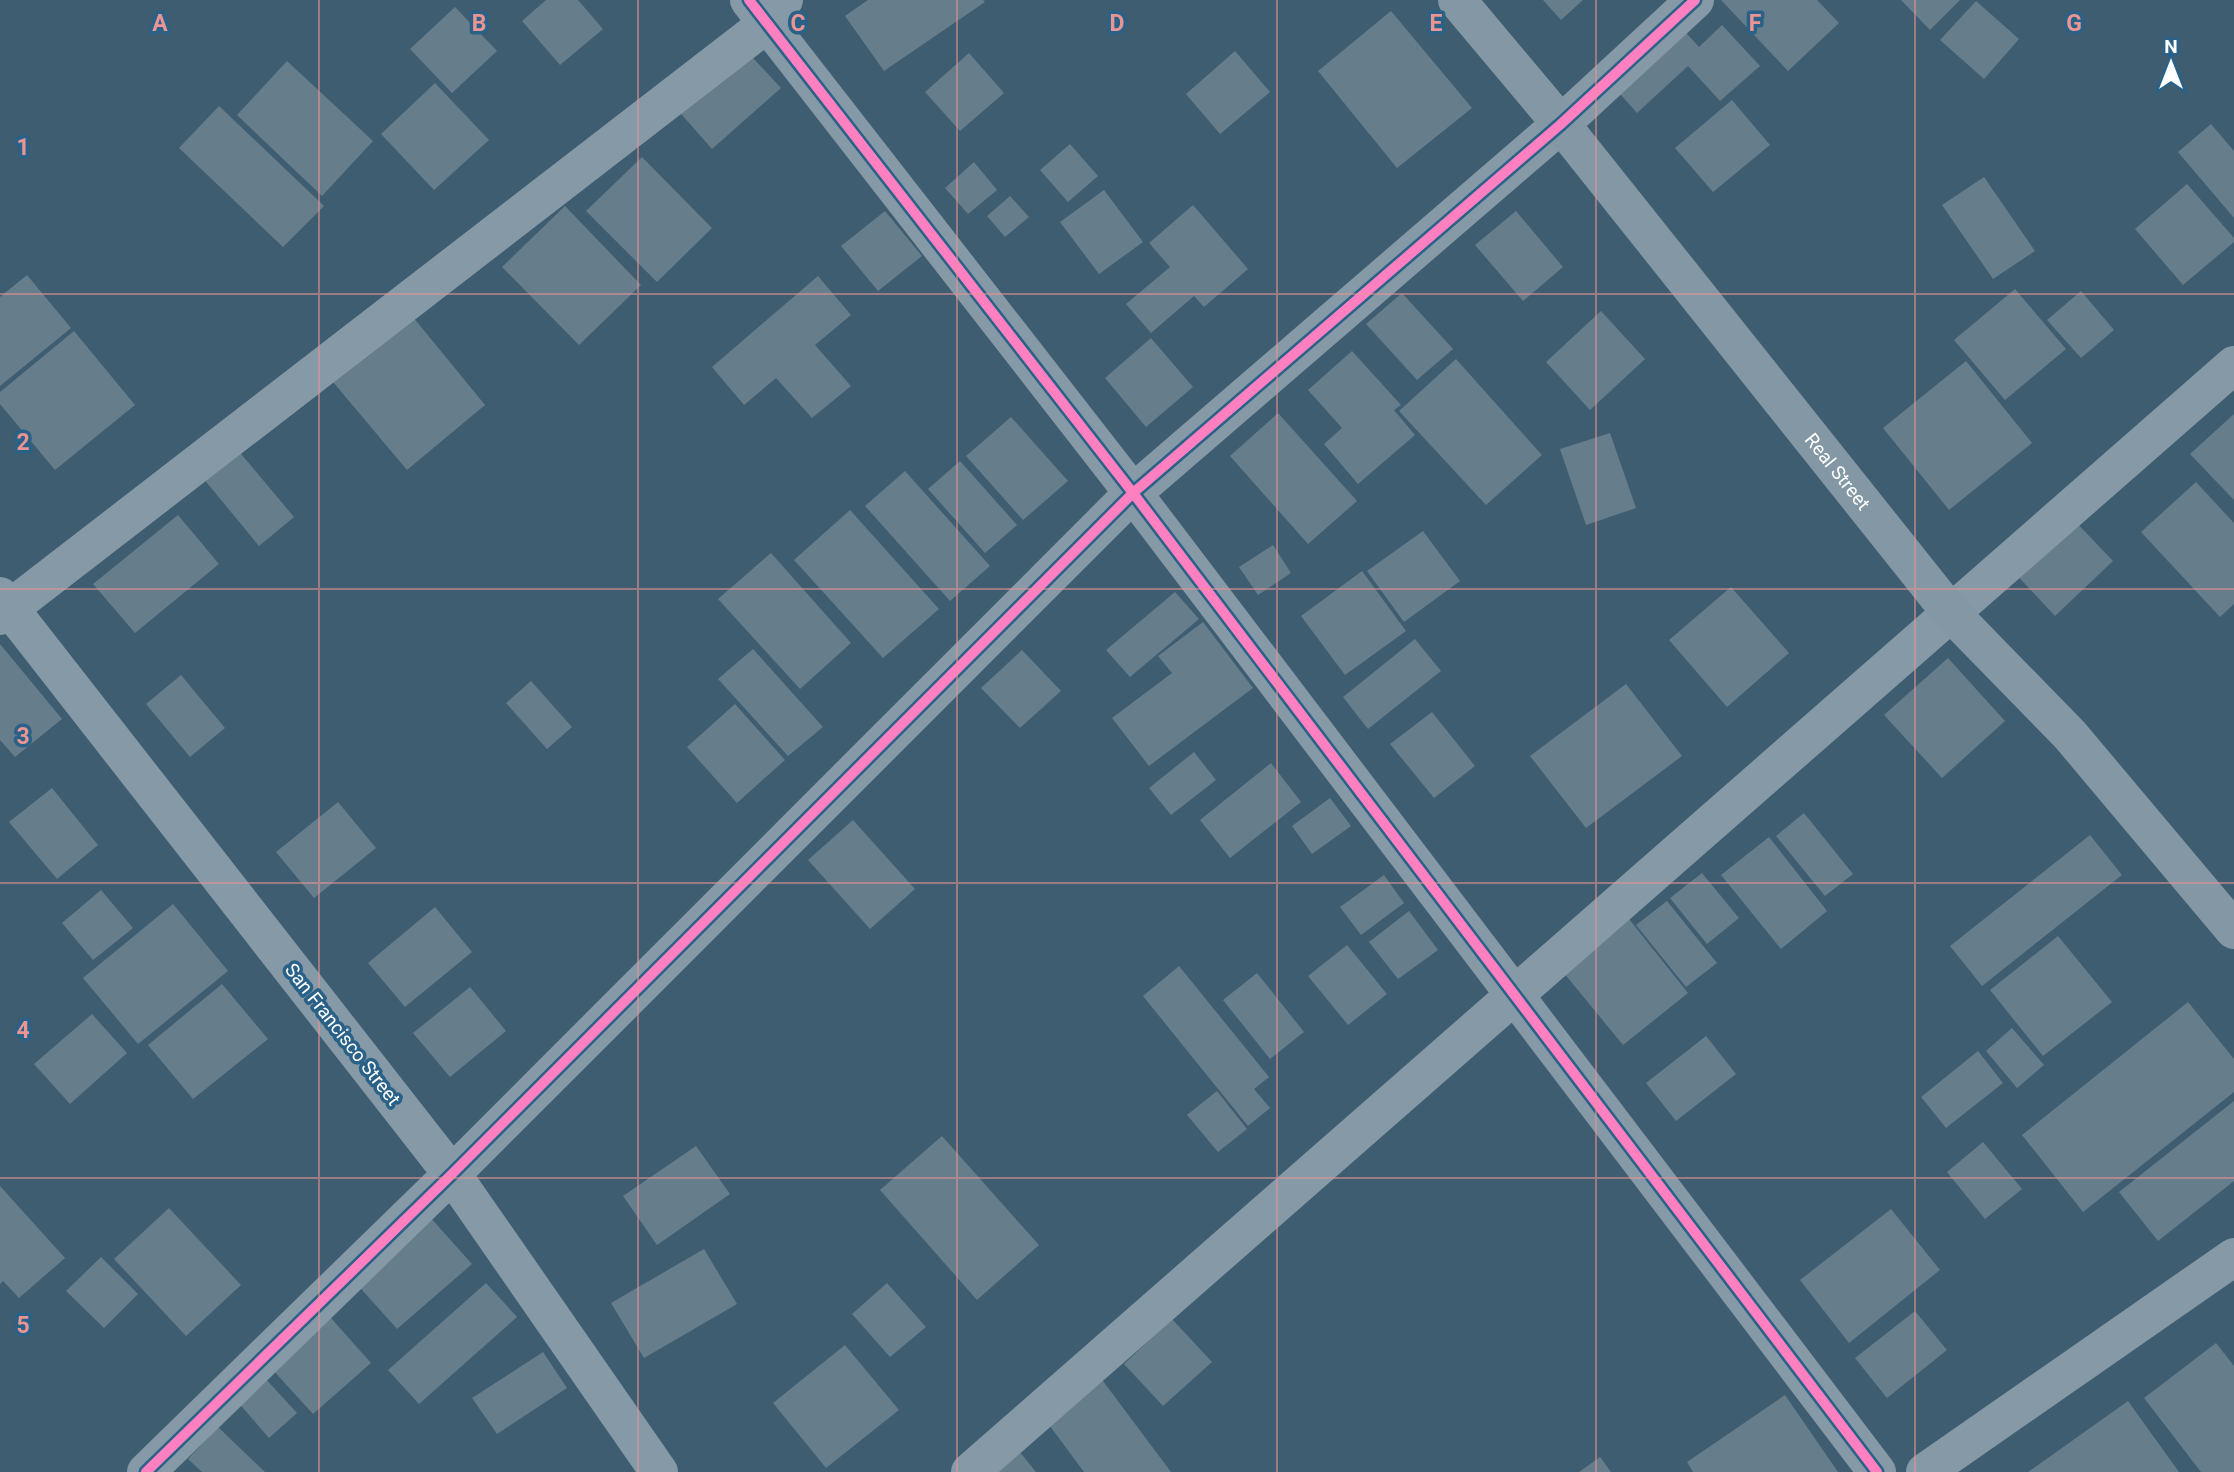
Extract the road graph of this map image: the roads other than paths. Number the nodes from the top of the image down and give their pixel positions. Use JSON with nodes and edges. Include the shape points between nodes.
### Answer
{"nodes":[{"id":1,"x":1457,"y":0,"type":"edge"},
{"id":2,"x":1695,"y":0,"type":"edge"},
{"id":3,"x":767,"y":8,"type":"edge"},
{"id":4,"x":1561,"y":124,"type":"junction"},
{"id":5,"x":2234,"y":365,"type":"edge"},
{"id":6,"x":1133,"y":493,"type":"junction"},
{"id":7,"x":3,"y":607,"type":"edge"},
{"id":8,"x":1950,"y":612,"type":"junction"},
{"id":9,"x":2234,"y":930,"type":"edge"},
{"id":10,"x":1513,"y":995,"type":"junction"},
{"id":11,"x":452,"y":1174,"type":"junction"},
{"id":12,"x":2234,"y":1257,"type":"edge"},
{"id":13,"x":146,"y":1472,"type":"edge"},
{"id":14,"x":659,"y":1472,"type":"edge"},
{"id":15,"x":970,"y":1472,"type":"edge"},
{"id":16,"x":1877,"y":1472,"type":"edge"},
{"id":17,"x":1925,"y":1472,"type":"edge"}],
"edges":[{"from":1,"to":4,"type":"main road","name":"Real Street"},
{"from":2,"to":4,"type":"street"},
{"from":3,"to":6,"type":"street"},
{"from":3,"to":7,"type":"street"},
{"from":4,"to":6,"type":"street"},
{"from":4,"to":8,"type":"main road","name":"Real Street"},
{"from":5,"to":8,"type":"street"},
{"from":6,"to":10,"type":"street"},
{"from":6,"to":11,"type":"street"},
{"from":7,"to":11,"type":"street","name":"San Francisco Street"},
{"from":8,"to":9,"type":"main road","name":"Real Street","via":[[2070,736]]},
{"from":8,"to":10,"type":"street"},
{"from":10,"to":15,"type":"street"},
{"from":10,"to":16,"type":"street"},
{"from":11,"to":13,"type":"street"},
{"from":11,"to":14,"type":"street","name":"San Francisco Street"},
{"from":12,"to":17,"type":"street"}]}
